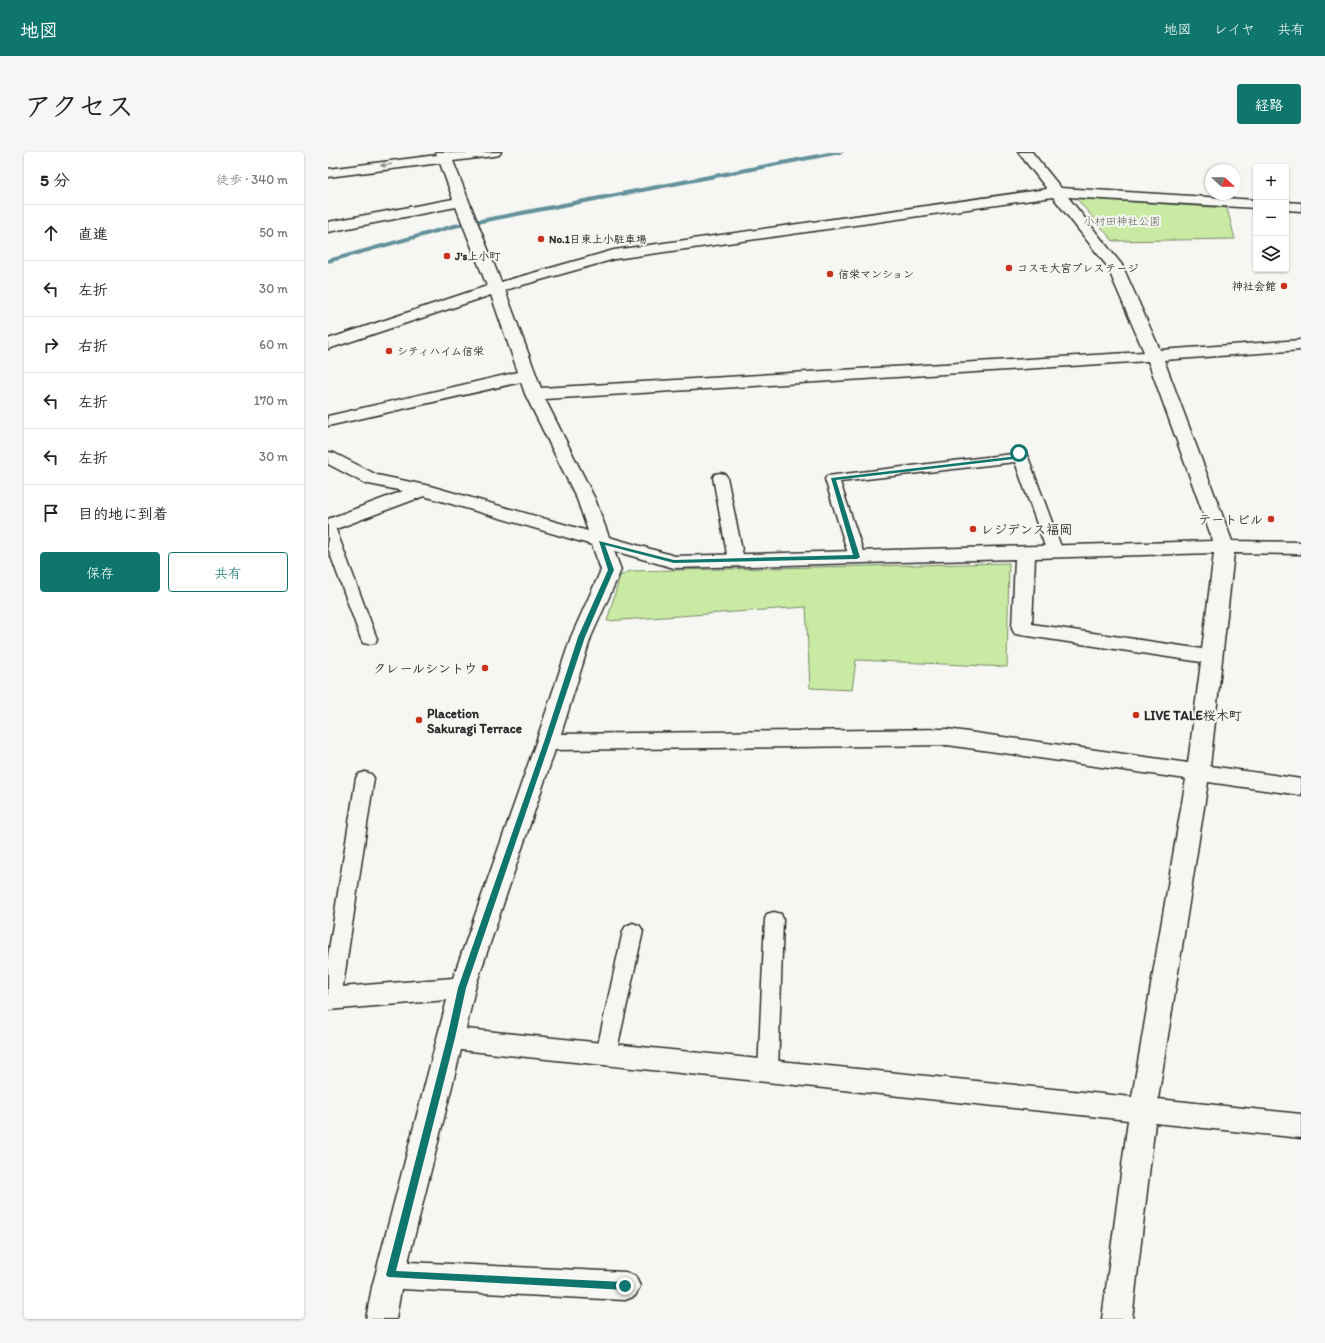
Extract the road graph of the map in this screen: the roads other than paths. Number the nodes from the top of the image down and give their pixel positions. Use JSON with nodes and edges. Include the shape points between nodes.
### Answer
{"nodes":[{"id":1,"x":494,"y":152,"type":"edge"},
{"id":2,"x":1025,"y":152,"type":"edge"},
{"id":3,"x":444,"y":155,"type":"edge"},
{"id":4,"x":328,"y":173,"type":"edge"},
{"id":5,"x":1058,"y":192,"type":"junction"},
{"id":6,"x":461,"y":202,"type":"junction"},
{"id":7,"x":1253,"y":204,"type":"edge"},
{"id":8,"x":1289,"y":206,"type":"edge"},
{"id":9,"x":1301,"y":207,"type":"edge"},
{"id":10,"x":328,"y":227,"type":"edge"},
{"id":11,"x":496,"y":288,"type":"junction"},
{"id":12,"x":328,"y":344,"type":"edge"},
{"id":13,"x":1301,"y":345,"type":"edge"},
{"id":14,"x":1154,"y":356,"type":"junction"},
{"id":15,"x":530,"y":384,"type":"junction"},
{"id":16,"x":328,"y":421,"type":"edge"},
{"id":17,"x":328,"y":457,"type":"edge"},
{"id":18,"x":720,"y":477,"type":"dead end"},
{"id":19,"x":423,"y":490,"type":"junction"},
{"id":20,"x":328,"y":526,"type":"edge"},
{"id":21,"x":601,"y":542,"type":"junction"},
{"id":22,"x":1225,"y":547,"type":"junction"},
{"id":23,"x":1301,"y":548,"type":"edge"},
{"id":24,"x":1025,"y":552,"type":"junction"},
{"id":25,"x":1055,"y":552,"type":"junction"},
{"id":26,"x":857,"y":557,"type":"junction"},
{"id":27,"x":736,"y":560,"type":"junction"},
{"id":28,"x":369,"y":639,"type":"dead end"},
{"id":29,"x":1212,"y":657,"type":"junction"},
{"id":30,"x":547,"y":742,"type":"junction"},
{"id":31,"x":1198,"y":773,"type":"junction"},
{"id":32,"x":365,"y":778,"type":"dead end"},
{"id":33,"x":1301,"y":787,"type":"edge"},
{"id":34,"x":774,"y":919,"type":"dead end"},
{"id":35,"x":633,"y":931,"type":"dead end"},
{"id":36,"x":462,"y":988,"type":"junction"},
{"id":37,"x":329,"y":999,"type":"edge"},
{"id":38,"x":451,"y":1038,"type":"junction"},
{"id":39,"x":606,"y":1054,"type":"junction"},
{"id":40,"x":768,"y":1072,"type":"junction"},
{"id":41,"x":1143,"y":1110,"type":"junction"},
{"id":42,"x":1301,"y":1126,"type":"edge"},
{"id":43,"x":391,"y":1275,"type":"junction"},
{"id":44,"x":625,"y":1286,"type":"dead end"},
{"id":45,"x":381,"y":1319,"type":"edge"},
{"id":46,"x":1117,"y":1319,"type":"edge"}],
"edges":[{"from":1,"to":3,"type":"street"},
{"from":2,"to":5,"type":"street"},
{"from":3,"to":4,"type":"street","one_way":true},
{"from":3,"to":6,"type":"street"},
{"from":5,"to":7,"type":"street"},
{"from":5,"to":11,"type":"street","via":[[614,255]]},
{"from":5,"to":14,"type":"street","via":[[1114,265]]},
{"from":6,"to":10,"type":"street"},
{"from":6,"to":11,"type":"street"},
{"from":8,"to":9,"type":"street"},
{"from":11,"to":12,"type":"street"},
{"from":11,"to":15,"type":"street"},
{"from":13,"to":14,"type":"street"},
{"from":14,"to":15,"type":"street"},
{"from":14,"to":22,"type":"street"},
{"from":15,"to":16,"type":"street"},
{"from":15,"to":21,"type":"street","via":[[586,499]]},
{"from":17,"to":19,"type":"street","via":[[371,479]]},
{"from":18,"to":27,"type":"lane"},
{"from":19,"to":20,"type":"street"},
{"from":19,"to":21,"type":"street"},
{"from":20,"to":28,"type":"lane"},
{"from":21,"to":27,"type":"street","via":[[674,562]]},
{"from":21,"to":30,"type":"street","via":[[611,570],[582,637]]},
{"from":22,"to":23,"type":"street"},
{"from":22,"to":25,"type":"street"},
{"from":22,"to":29,"type":"street"},
{"from":24,"to":25,"type":"street"},
{"from":24,"to":26,"type":"street"},
{"from":24,"to":29,"type":"street","via":[[1022,629]]},
{"from":25,"to":26,"type":"lane","via":[[1020,455],[832,479]]},
{"from":26,"to":27,"type":"street"},
{"from":29,"to":31,"type":"street"},
{"from":30,"to":31,"type":"street","via":[[947,737]]},
{"from":30,"to":36,"type":"street"},
{"from":31,"to":33,"type":"street"},
{"from":31,"to":41,"type":"street"},
{"from":32,"to":37,"type":"lane"},
{"from":34,"to":40,"type":"lane"},
{"from":35,"to":39,"type":"lane"},
{"from":36,"to":37,"type":"street"},
{"from":36,"to":38,"type":"street"},
{"from":38,"to":39,"type":"street"},
{"from":38,"to":43,"type":"street"},
{"from":39,"to":40,"type":"street"},
{"from":40,"to":41,"type":"street"},
{"from":41,"to":42,"type":"street"},
{"from":41,"to":46,"type":"street"},
{"from":43,"to":44,"type":"street"},
{"from":43,"to":45,"type":"street"}]}
